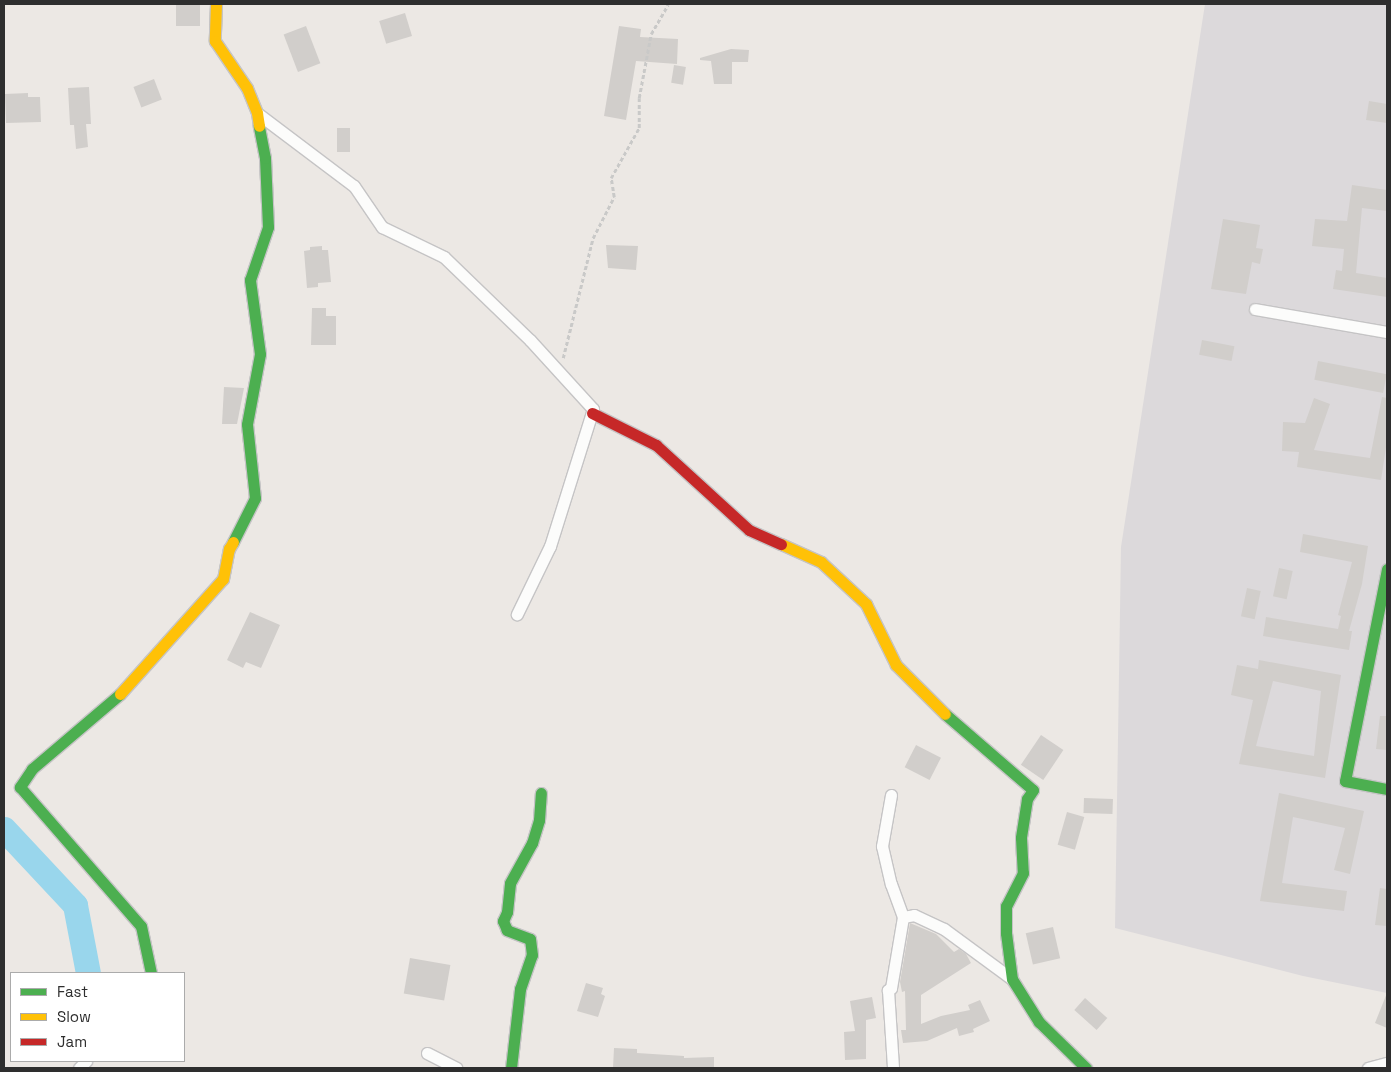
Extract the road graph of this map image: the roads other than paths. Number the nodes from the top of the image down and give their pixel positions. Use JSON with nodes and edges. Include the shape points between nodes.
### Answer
{"nodes":[{"id":1,"x":216,"y":4,"type":"edge"},
{"id":2,"x":257,"y":113,"type":"junction"},
{"id":3,"x":1255,"y":309,"type":"dead end"},
{"id":4,"x":1387,"y":332,"type":"edge"},
{"id":5,"x":592,"y":413,"type":"junction"},
{"id":6,"x":1387,"y":569,"type":"edge"},
{"id":7,"x":518,"y":614,"type":"dead end"},
{"id":8,"x":1383,"y":614,"type":"edge"},
{"id":9,"x":1387,"y":789,"type":"edge"},
{"id":10,"x":541,"y":793,"type":"dead end"},
{"id":11,"x":890,"y":795,"type":"dead end"},
{"id":12,"x":903,"y":916,"type":"junction"},
{"id":13,"x":151,"y":972,"type":"edge"},
{"id":14,"x":1012,"y":979,"type":"junction"},
{"id":15,"x":427,"y":1053,"type":"dead end"},
{"id":16,"x":1387,"y":1063,"type":"edge"},
{"id":17,"x":456,"y":1068,"type":"edge"},
{"id":18,"x":511,"y":1068,"type":"edge"},
{"id":19,"x":893,"y":1068,"type":"edge"},
{"id":20,"x":1086,"y":1068,"type":"edge"},
{"id":21,"x":1368,"y":1068,"type":"edge"}],
"edges":[{"from":1,"to":2,"type":"street","via":[[215,42],[247,88]]},
{"from":2,"to":5,"type":"street","via":[[354,186],[382,226],[444,256],[530,340],[593,409]]},
{"from":2,"to":13,"type":"street","via":[[265,158],[268,227],[250,280],[260,354],[247,424],[254,498],[229,549],[223,579],[126,689],[32,769],[20,787],[141,926]]},
{"from":3,"to":4,"type":"street"},
{"from":5,"to":7,"type":"street","via":[[550,546]]},
{"from":5,"to":14,"type":"street","via":[[656,445],[749,530],[820,562],[866,604],[896,665],[920,692],[1033,790],[1027,800],[1021,838],[1022,872],[1006,906]]},
{"from":6,"to":8,"type":"street"},
{"from":8,"to":9,"type":"street","via":[[1345,781]]},
{"from":10,"to":18,"type":"street","via":[[539,820],[532,842],[510,882],[503,921],[507,930],[530,939],[532,955],[520,989]]},
{"from":11,"to":12,"type":"street","via":[[882,846]]},
{"from":12,"to":14,"type":"street","via":[[914,915],[944,929]]},
{"from":12,"to":19,"type":"street","via":[[888,990]]},
{"from":14,"to":20,"type":"street","via":[[1039,1022]]},
{"from":15,"to":17,"type":"street"},
{"from":16,"to":21,"type":"street"}]}
